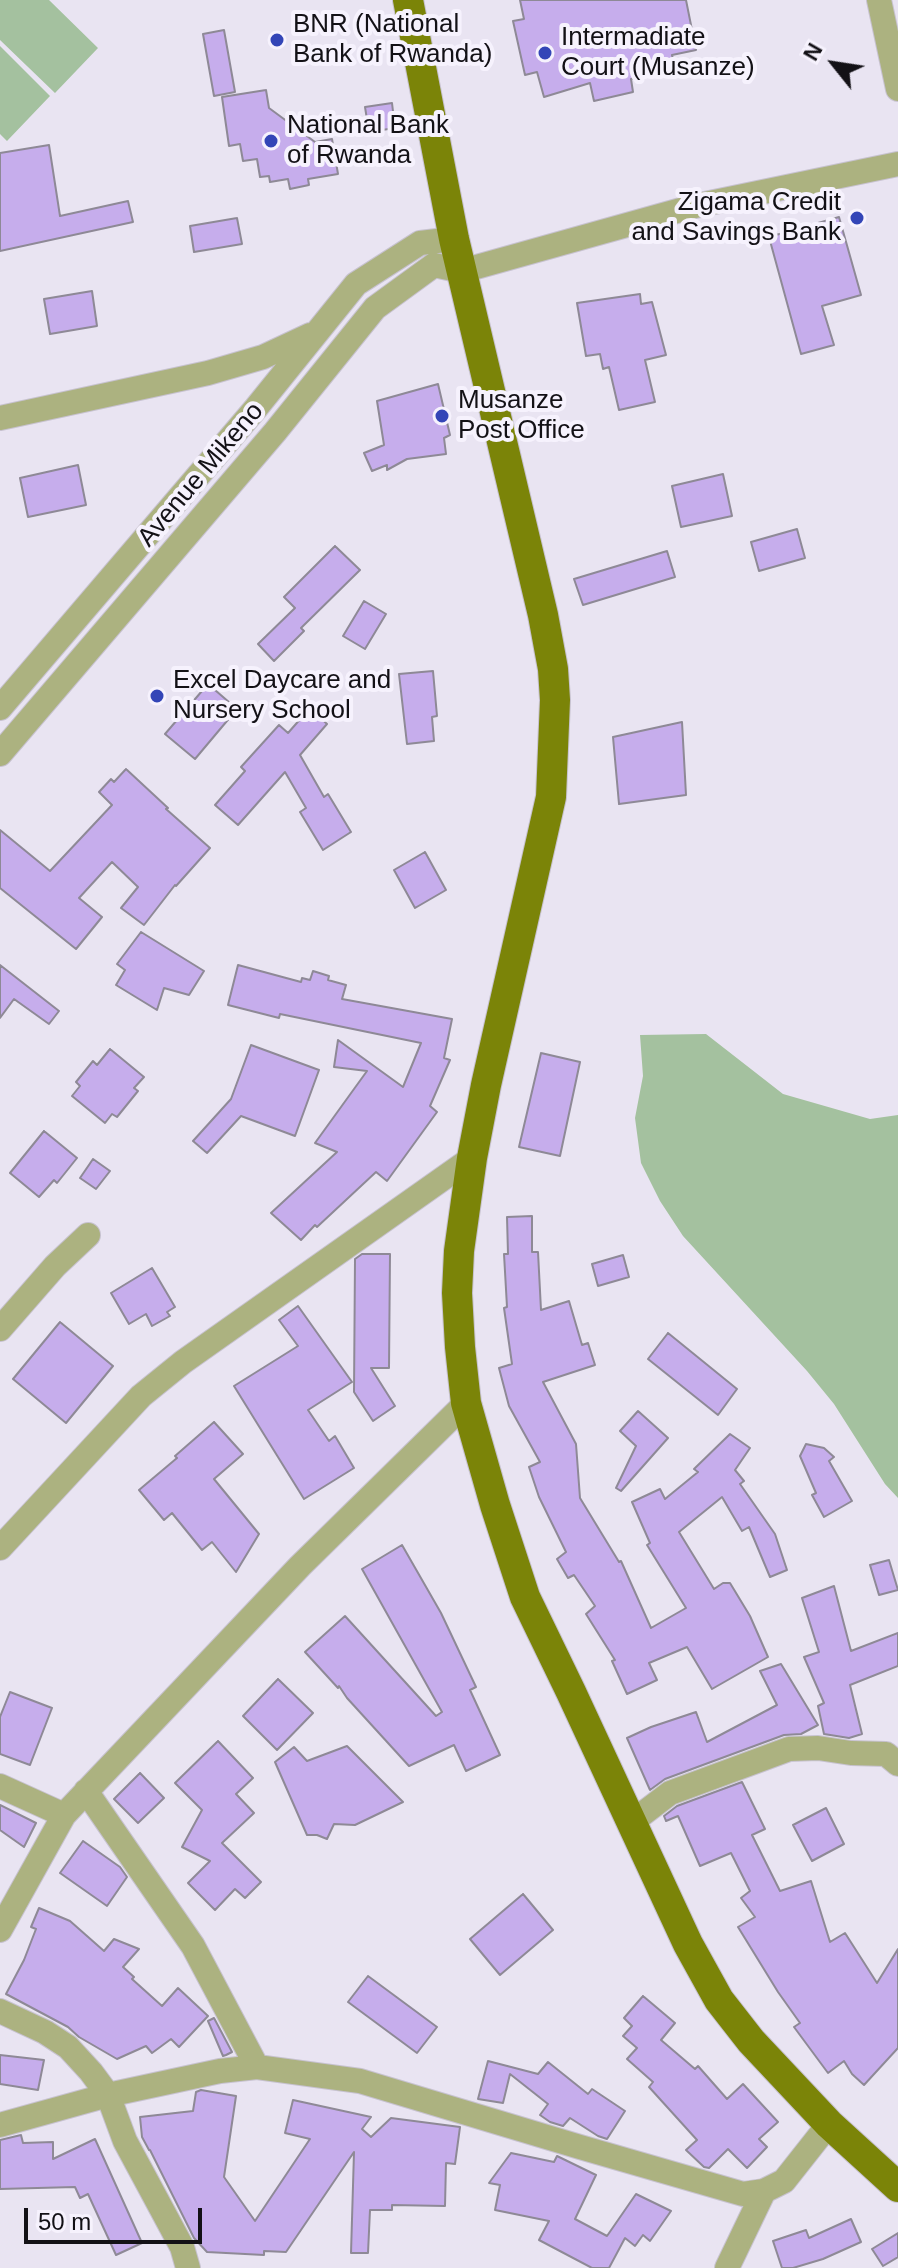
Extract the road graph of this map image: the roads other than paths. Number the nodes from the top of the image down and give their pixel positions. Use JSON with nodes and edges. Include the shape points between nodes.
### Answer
{"nodes":[{"id":1,"x":408,"y":0,"type":"edge"},
{"id":2,"x":879,"y":0,"type":"edge"},
{"id":3,"x":898,"y":89,"type":"edge"},
{"id":4,"x":898,"y":164,"type":"edge"},
{"id":5,"x":454,"y":239,"type":"junction"},
{"id":6,"x":462,"y":271,"type":"junction"},
{"id":7,"x":318,"y":332,"type":"junction"},
{"id":8,"x":352,"y":337,"type":"junction"},
{"id":9,"x":263,"y":357,"type":"junction"},
{"id":10,"x":269,"y":391,"type":"junction"},
{"id":11,"x":0,"y":418,"type":"edge"},
{"id":12,"x":280,"y":426,"type":"junction"},
{"id":13,"x":0,"y":708,"type":"edge"},
{"id":14,"x":0,"y":754,"type":"edge"},
{"id":15,"x":472,"y":1158,"type":"junction"},
{"id":16,"x":88,"y":1235,"type":"dead end"},
{"id":17,"x":0,"y":1329,"type":"edge"},
{"id":18,"x":466,"y":1403,"type":"junction"},
{"id":19,"x":0,"y":1548,"type":"edge"},
{"id":20,"x":898,"y":1764,"type":"edge"},
{"id":21,"x":0,"y":1786,"type":"edge"},
{"id":22,"x":86,"y":1791,"type":"junction"},
{"id":23,"x":64,"y":1815,"type":"junction"},
{"id":24,"x":632,"y":1822,"type":"junction"},
{"id":25,"x":0,"y":1930,"type":"edge"},
{"id":26,"x":0,"y":2011,"type":"edge"},
{"id":27,"x":257,"y":2067,"type":"junction"},
{"id":28,"x":108,"y":2095,"type":"junction"},
{"id":29,"x":829,"y":2124,"type":"junction"},
{"id":30,"x":0,"y":2125,"type":"edge"},
{"id":31,"x":898,"y":2187,"type":"edge"},
{"id":32,"x":764,"y":2191,"type":"junction"},
{"id":33,"x":188,"y":2268,"type":"edge"},
{"id":34,"x":727,"y":2268,"type":"edge"}],
"edges":[{"from":1,"to":5,"type":"main road"},
{"from":2,"to":3,"type":"street"},
{"from":4,"to":6,"type":"street","name":"Avenue Mikeno","via":[[695,206]]},
{"from":5,"to":6,"type":"main road"},
{"from":5,"to":7,"type":"street","name":"Avenue Mikeno","via":[[420,243],[356,284]]},
{"from":6,"to":8,"type":"street","name":"Avenue Mikeno","via":[[434,265],[375,308]]},
{"from":6,"to":15,"type":"main road","via":[[543,615],[555,700],[551,797]]},
{"from":7,"to":8,"type":"street"},
{"from":7,"to":9,"type":"street"},
{"from":7,"to":10,"type":"street","name":"Avenue Mikeno"},
{"from":8,"to":12,"type":"street","name":"Avenue Mikeno"},
{"from":9,"to":10,"type":"street"},
{"from":9,"to":11,"type":"street"},
{"from":10,"to":12,"type":"street"},
{"from":10,"to":13,"type":"street","name":"Avenue Mikeno"},
{"from":12,"to":14,"type":"street","name":"Avenue Mikeno"},
{"from":15,"to":18,"type":"main road","via":[[457,1293]]},
{"from":15,"to":19,"type":"street","via":[[141,1396]]},
{"from":16,"to":17,"type":"street"},
{"from":18,"to":22,"type":"street","via":[[300,1566]]},
{"from":18,"to":24,"type":"main road","via":[[525,1597]]},
{"from":20,"to":24,"type":"street","via":[[886,1754],[789,1749],[670,1793]]},
{"from":21,"to":23,"type":"street"},
{"from":22,"to":23,"type":"street"},
{"from":22,"to":27,"type":"street","via":[[193,1946]]},
{"from":23,"to":25,"type":"street"},
{"from":24,"to":29,"type":"main road","via":[[719,2000]]},
{"from":26,"to":28,"type":"street","via":[[68,2047]]},
{"from":27,"to":28,"type":"street"},
{"from":27,"to":32,"type":"street","via":[[360,2081],[743,2194]]},
{"from":28,"to":30,"type":"street"},
{"from":28,"to":33,"type":"street"},
{"from":29,"to":31,"type":"main road"},
{"from":29,"to":32,"type":"street","via":[[784,2181]]},
{"from":32,"to":34,"type":"street"}]}
